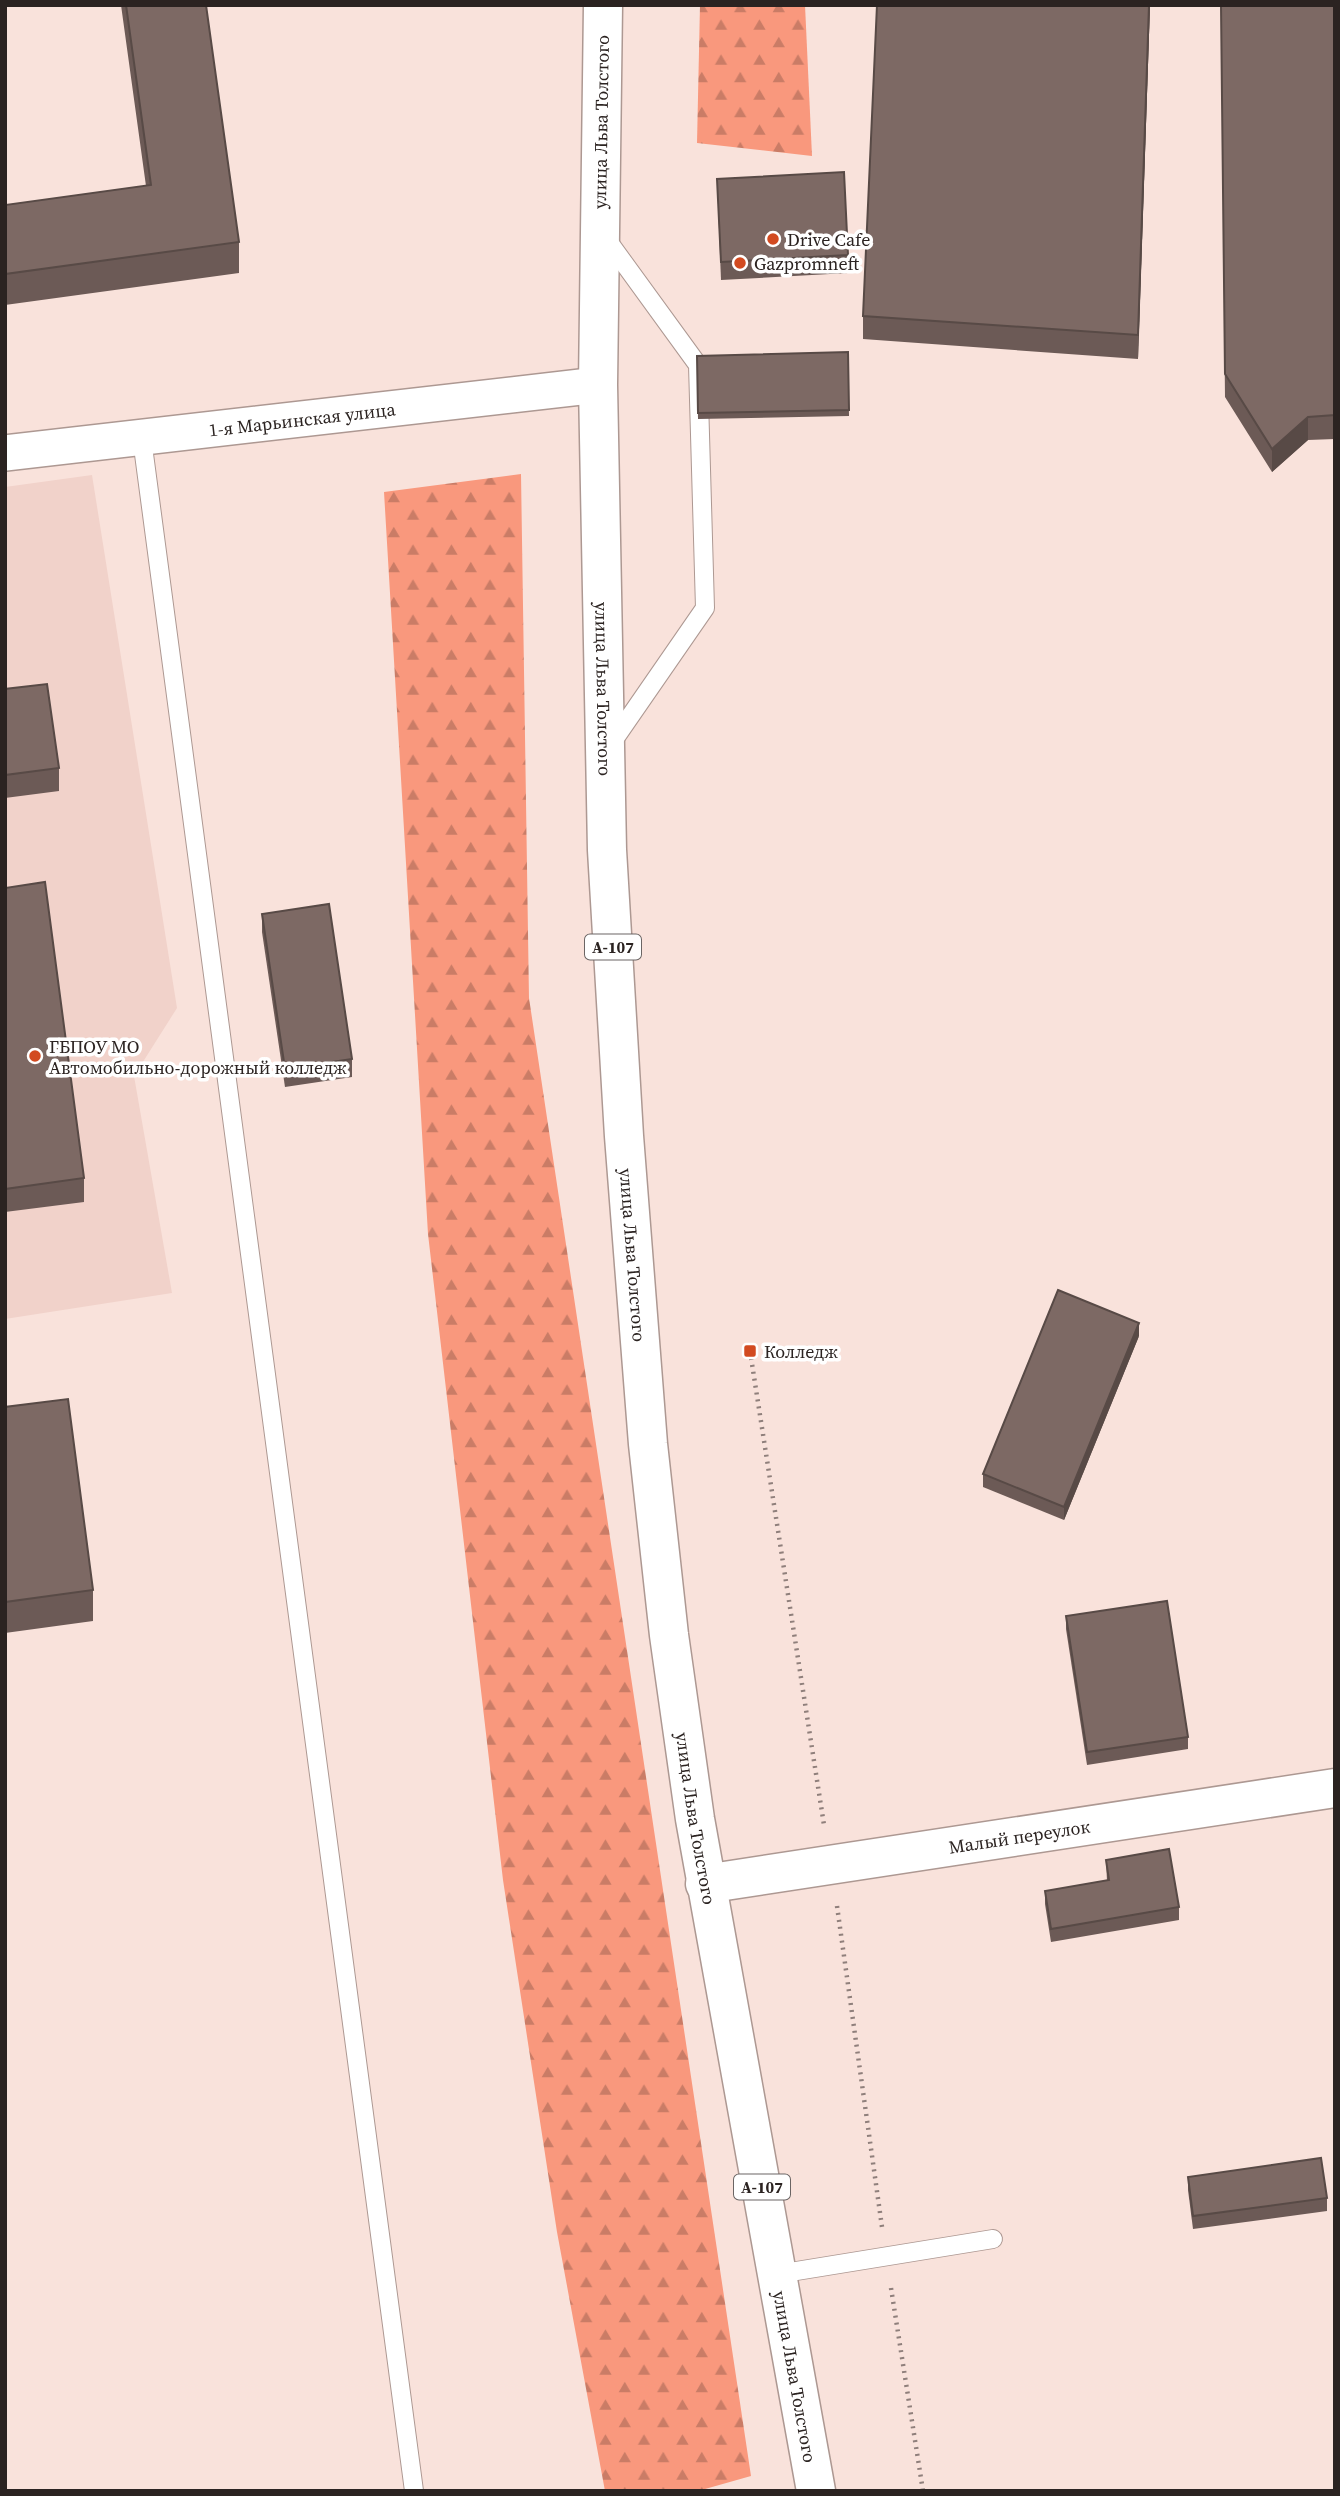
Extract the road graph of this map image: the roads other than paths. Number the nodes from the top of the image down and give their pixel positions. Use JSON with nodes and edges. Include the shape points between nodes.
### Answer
{"nodes":[{"id":1,"x":603,"y":5,"type":"edge"},
{"id":2,"x":600,"y":230,"type":"junction"},
{"id":3,"x":598,"y":385,"type":"junction"},
{"id":4,"x":142,"y":439,"type":"junction"},
{"id":5,"x":5,"y":453,"type":"edge"},
{"id":6,"x":605,"y":753,"type":"junction"},
{"id":7,"x":1335,"y":1788,"type":"edge"},
{"id":8,"x":705,"y":1884,"type":"junction"},
{"id":9,"x":993,"y":2239,"type":"dead end"},
{"id":10,"x":778,"y":2274,"type":"junction"},
{"id":11,"x":414,"y":2491,"type":"edge"},
{"id":12,"x":816,"y":2491,"type":"edge"}],
"edges":[{"from":1,"to":2,"type":"main road","name":"улица Льва Толстого","number":"А-107"},
{"from":2,"to":3,"type":"main road","name":"улица Льва Толстого","number":"А-107"},
{"from":2,"to":6,"type":"lane","via":[[698,365],[705,608]]},
{"from":3,"to":4,"type":"street","name":"1-я Марьинская улица"},
{"from":3,"to":6,"type":"main road","name":"улица Льва Толстого","number":"А-107"},
{"from":4,"to":5,"type":"street","name":"1-я Марьинская улица"},
{"from":4,"to":11,"type":"lane"},
{"from":6,"to":8,"type":"main road","name":"улица Льва Толстого","number":"А-107","via":[[623,1123],[648,1444]]},
{"from":7,"to":8,"type":"main road","name":"Малый переулок"},
{"from":8,"to":10,"type":"main road","name":"улица Льва Толстого","number":"А-107"},
{"from":9,"to":10,"type":"lane"},
{"from":10,"to":12,"type":"main road","name":"улица Льва Толстого","number":"А-107"}]}
